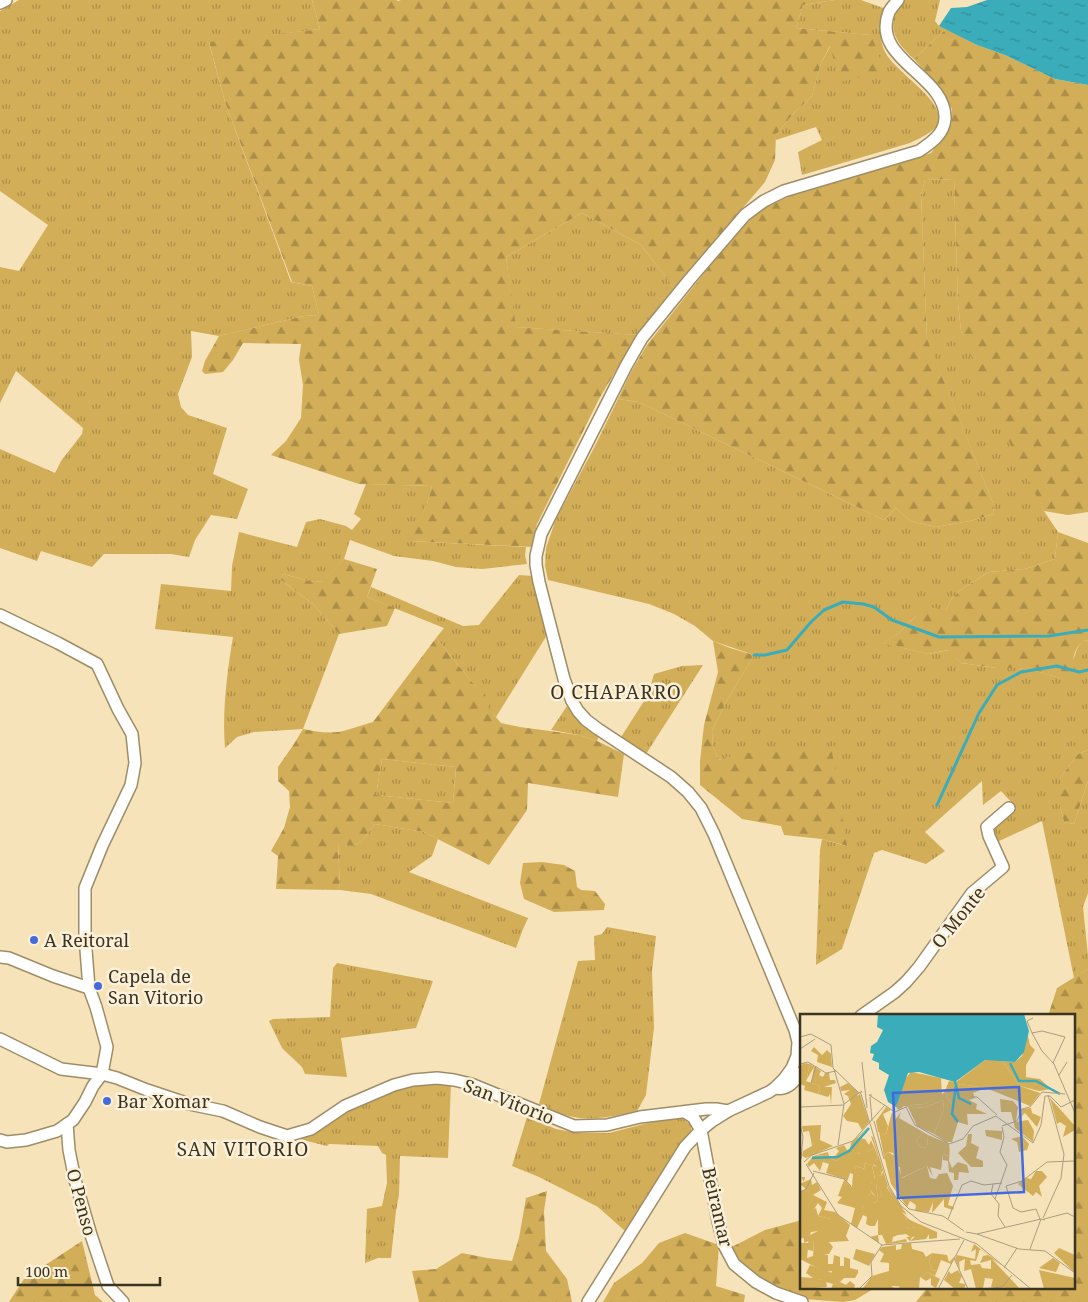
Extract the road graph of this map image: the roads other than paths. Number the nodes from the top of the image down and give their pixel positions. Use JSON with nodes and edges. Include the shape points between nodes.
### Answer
{"nodes":[{"id":1,"x":6,"y":0,"type":"edge"},
{"id":2,"x":898,"y":0,"type":"edge"},
{"id":3,"x":0,"y":3,"type":"edge"},
{"id":4,"x":0,"y":615,"type":"edge"},
{"id":5,"x":1009,"y":808,"type":"dead end"},
{"id":6,"x":0,"y":957,"type":"edge"},
{"id":7,"x":89,"y":988,"type":"junction"},
{"id":8,"x":865,"y":1014,"type":"edge"},
{"id":9,"x":0,"y":1039,"type":"edge"},
{"id":10,"x":800,"y":1050,"type":"edge"},
{"id":11,"x":102,"y":1074,"type":"junction"},
{"id":12,"x":800,"y":1074,"type":"edge"},
{"id":13,"x":775,"y":1088,"type":"junction"},
{"id":14,"x":728,"y":1111,"type":"junction"},
{"id":15,"x":685,"y":1112,"type":"junction"},
{"id":16,"x":67,"y":1124,"type":"junction"},
{"id":17,"x":701,"y":1130,"type":"junction"},
{"id":18,"x":0,"y":1140,"type":"edge"},
{"id":19,"x":123,"y":1302,"type":"edge"},
{"id":20,"x":588,"y":1302,"type":"edge"},
{"id":21,"x":802,"y":1302,"type":"edge"}],
"edges":[{"from":1,"to":3,"type":"street"},
{"from":2,"to":10,"type":"street","via":[[889,11],[887,20],[889,42],[940,98],[945,116],[940,133],[919,151],[784,191],[745,215],[642,338],[545,525],[536,556],[542,598],[572,701],[586,720],[671,777],[701,808],[796,1030]]},
{"from":4,"to":7,"type":"street","via":[[97,664],[132,734],[135,762],[131,785],[85,888]]},
{"from":5,"to":8,"type":"street","name":"O Monte","via":[[987,827],[1003,867],[972,893],[906,982]]},
{"from":6,"to":7,"type":"street"},
{"from":7,"to":11,"type":"street","via":[[107,1046]]},
{"from":9,"to":11,"type":"street","name":"San Vitorio","via":[[61,1069]]},
{"from":10,"to":13,"type":"street","via":[[792,1068]]},
{"from":11,"to":15,"type":"street","name":"San Vitorio","via":[[189,1104],[223,1111],[287,1136],[311,1129],[366,1096],[394,1085],[423,1079],[471,1084],[574,1126]]},
{"from":11,"to":16,"type":"street","via":[[73,1120]]},
{"from":12,"to":13,"type":"street","via":[[788,1087]]},
{"from":13,"to":14,"type":"street"},
{"from":14,"to":15,"type":"street","name":"San Vitorio"},
{"from":14,"to":17,"type":"street"},
{"from":15,"to":17,"type":"street","via":[[693,1116]]},
{"from":16,"to":18,"type":"street","via":[[26,1140]]},
{"from":16,"to":19,"type":"street","name":"O Penso","via":[[74,1180],[91,1235],[108,1286]]},
{"from":17,"to":20,"type":"street","via":[[681,1153]]},
{"from":17,"to":21,"type":"street","name":"Beiramar","via":[[718,1221],[724,1245],[734,1264],[762,1286]]}]}
